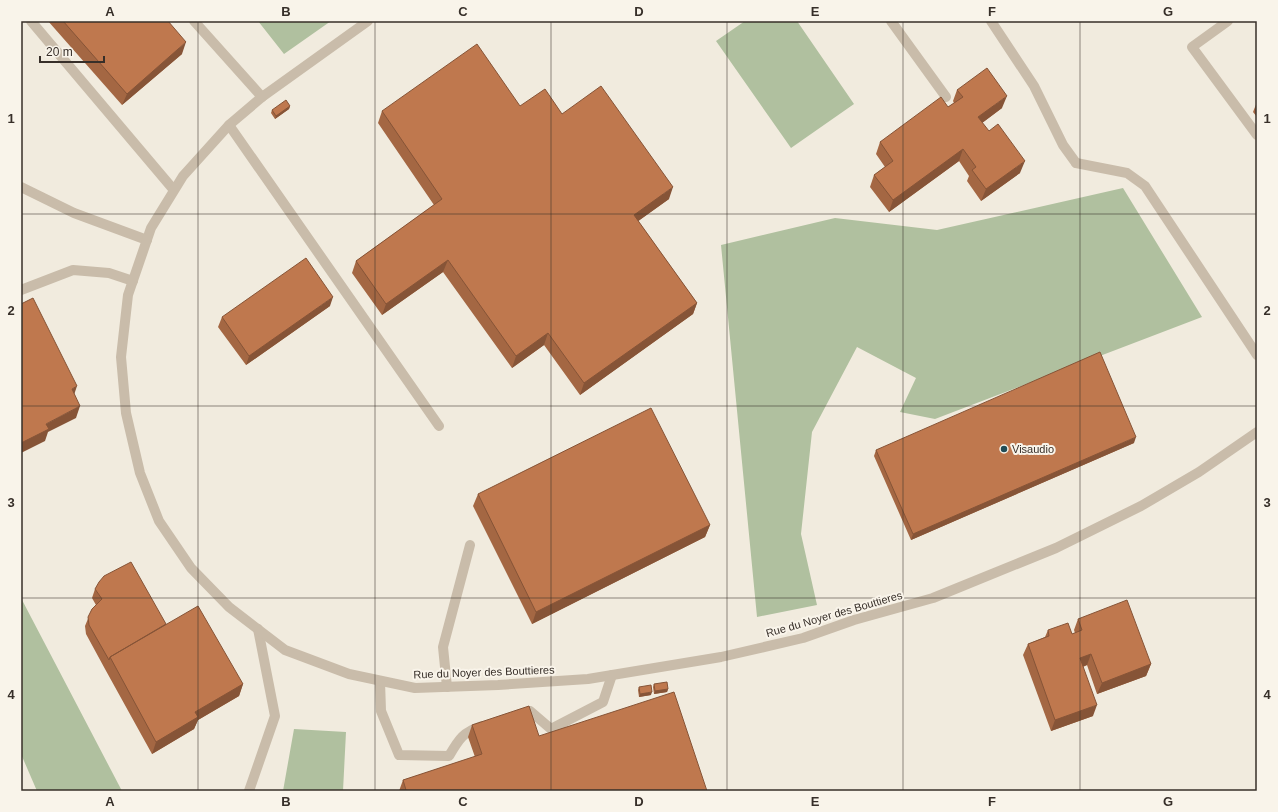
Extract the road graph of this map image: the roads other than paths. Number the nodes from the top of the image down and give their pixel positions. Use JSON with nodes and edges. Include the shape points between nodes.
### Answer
{"nodes":[{"id":1,"x":31,"y":21,"type":"edge"},
{"id":2,"x":194,"y":21,"type":"edge"},
{"id":3,"x":368,"y":21,"type":"edge"},
{"id":4,"x":891,"y":21,"type":"edge"},
{"id":5,"x":991,"y":21,"type":"edge"},
{"id":6,"x":1228,"y":21,"type":"edge"},
{"id":7,"x":262,"y":97,"type":"junction"},
{"id":8,"x":946,"y":97,"type":"dead end"},
{"id":9,"x":229,"y":125,"type":"junction"},
{"id":10,"x":1257,"y":135,"type":"edge"},
{"id":11,"x":21,"y":187,"type":"edge"},
{"id":12,"x":173,"y":189,"type":"junction"},
{"id":13,"x":147,"y":240,"type":"junction"},
{"id":14,"x":133,"y":281,"type":"junction"},
{"id":15,"x":21,"y":290,"type":"edge"},
{"id":16,"x":1257,"y":356,"type":"edge"},
{"id":17,"x":439,"y":426,"type":"dead end"},
{"id":18,"x":1257,"y":432,"type":"edge"},
{"id":19,"x":470,"y":545,"type":"dead end"},
{"id":20,"x":258,"y":629,"type":"junction"},
{"id":21,"x":612,"y":676,"type":"junction"},
{"id":22,"x":380,"y":680,"type":"junction"},
{"id":23,"x":447,"y":687,"type":"junction"},
{"id":24,"x":509,"y":718,"type":"edge"},
{"id":25,"x":494,"y":722,"type":"edge"},
{"id":26,"x":249,"y":791,"type":"edge"}],
"edges":[{"from":1,"to":12,"type":"street"},
{"from":2,"to":7,"type":"street"},
{"from":3,"to":7,"type":"street","name":"Rue du Noyer des Bouttieres"},
{"from":4,"to":8,"type":"street"},
{"from":5,"to":16,"type":"street","via":[[1034,86],[1063,145],[1076,163],[1127,173],[1146,186]]},
{"from":6,"to":10,"type":"street","via":[[1192,47]]},
{"from":7,"to":9,"type":"street","name":"Rue du Noyer des Bouttieres"},
{"from":9,"to":12,"type":"street","name":"Rue du Noyer des Bouttieres"},
{"from":9,"to":17,"type":"street"},
{"from":11,"to":13,"type":"street","via":[[74,213]]},
{"from":12,"to":13,"type":"street","name":"Rue du Noyer des Bouttieres"},
{"from":13,"to":14,"type":"street","name":"Rue du Noyer des Bouttieres"},
{"from":14,"to":15,"type":"street","via":[[109,273],[73,270]]},
{"from":14,"to":20,"type":"street","name":"Rue du Noyer des Bouttieres","via":[[128,295],[121,357],[126,413],[140,473],[159,521],[191,568],[229,607]]},
{"from":18,"to":21,"type":"street","name":"Rue du Noyer des Bouttieres","via":[[1199,472],[1141,506],[1056,548],[933,598],[854,620],[803,638],[721,657]]},
{"from":19,"to":23,"type":"street","via":[[443,647]]},
{"from":20,"to":22,"type":"street","name":"Rue du Noyer des Bouttieres","via":[[285,650],[349,674]]},
{"from":20,"to":26,"type":"street","via":[[275,716]]},
{"from":21,"to":23,"type":"street","name":"Rue du Noyer des Bouttieres","via":[[588,680]]},
{"from":21,"to":24,"type":"street","via":[[603,702],[551,729],[530,711]]},
{"from":22,"to":23,"type":"street","name":"Rue du Noyer des Bouttieres","via":[[415,688]]},
{"from":22,"to":25,"type":"street","via":[[381,711],[399,754],[449,756],[461,736]]}]}
